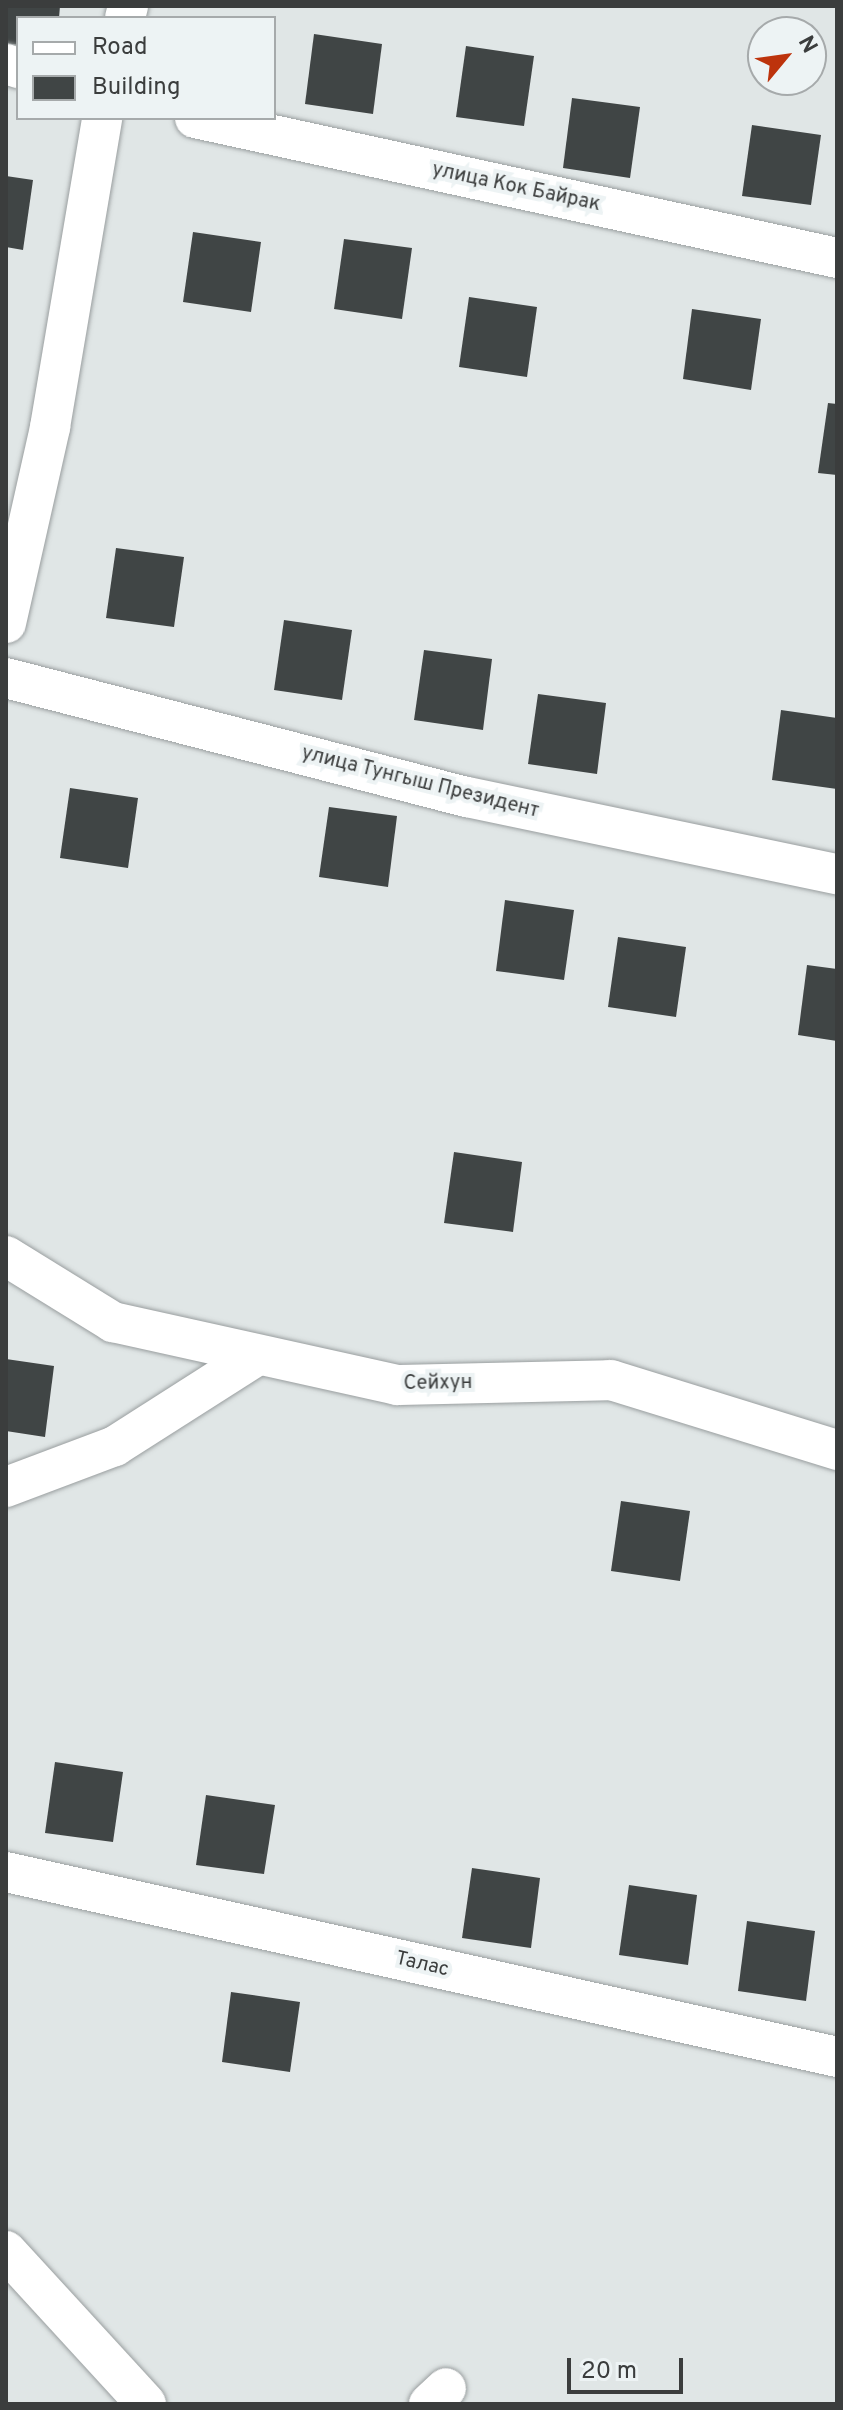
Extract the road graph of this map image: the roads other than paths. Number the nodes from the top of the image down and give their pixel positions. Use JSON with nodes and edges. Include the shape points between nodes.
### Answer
{"nodes":[{"id":1,"x":102,"y":120,"type":"edge"},
{"id":2,"x":204,"y":120,"type":"edge"},
{"id":3,"x":837,"y":258,"type":"edge"},
{"id":4,"x":6,"y":623,"type":"edge"},
{"id":5,"x":6,"y":678,"type":"edge"},
{"id":6,"x":837,"y":874,"type":"edge"},
{"id":7,"x":6,"y":1256,"type":"edge"},
{"id":8,"x":258,"y":1355,"type":"junction"},
{"id":9,"x":837,"y":1450,"type":"edge"},
{"id":10,"x":6,"y":1487,"type":"edge"},
{"id":11,"x":6,"y":1872,"type":"edge"},
{"id":12,"x":837,"y":2057,"type":"edge"},
{"id":13,"x":6,"y":2251,"type":"edge"},
{"id":14,"x":146,"y":2404,"type":"edge"}],
"edges":[{"from":1,"to":4,"type":"street","via":[[50,427]]},
{"from":2,"to":3,"type":"street","name":"улица Кок Байрак"},
{"from":5,"to":6,"type":"street","name":"улица Тунгыш Президент","via":[[467,797]]},
{"from":7,"to":8,"type":"street","name":"Сейхун","via":[[113,1322]]},
{"from":8,"to":9,"type":"street","name":"Сейхун","via":[[397,1385],[611,1380]]},
{"from":8,"to":10,"type":"street","via":[[115,1446]]},
{"from":11,"to":12,"type":"street","name":"Талас"},
{"from":13,"to":14,"type":"street"}]}
